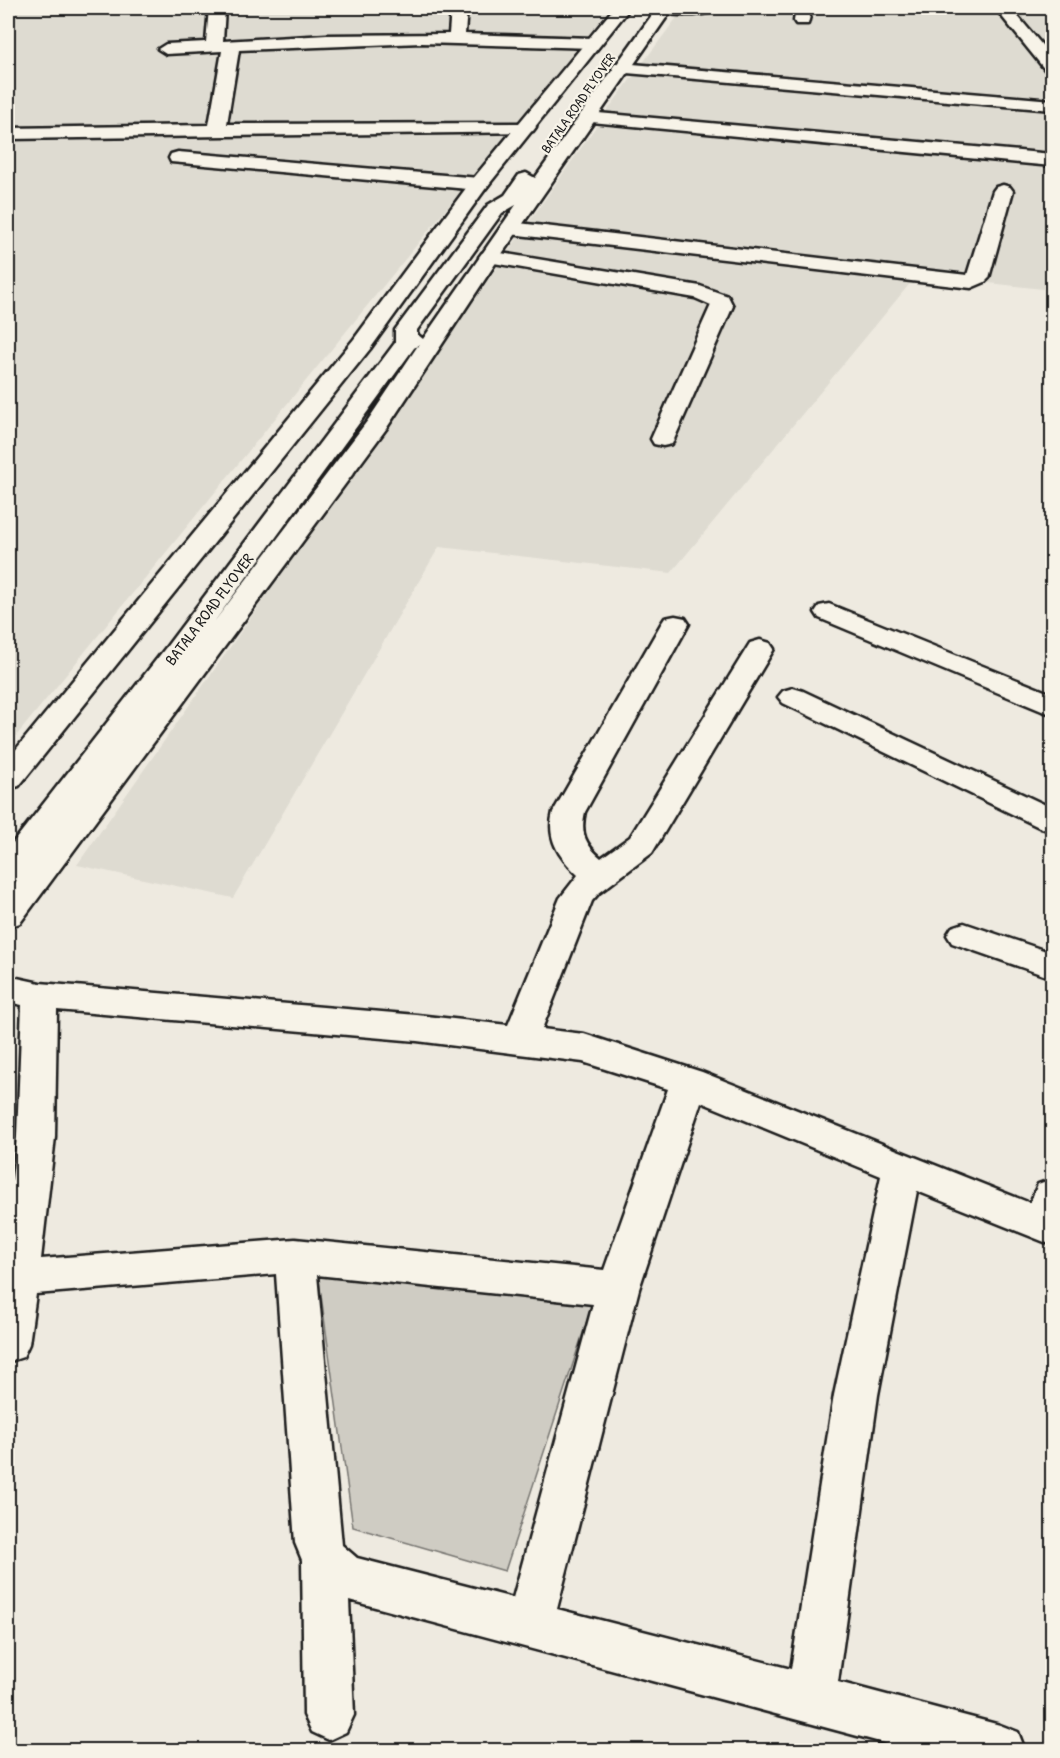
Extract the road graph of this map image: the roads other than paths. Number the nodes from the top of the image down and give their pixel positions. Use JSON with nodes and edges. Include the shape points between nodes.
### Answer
{"nodes":[{"id":1,"x":217,"y":8,"type":"edge"},
{"id":2,"x":459,"y":8,"type":"edge"},
{"id":3,"x":622,"y":8,"type":"edge"},
{"id":4,"x":646,"y":8,"type":"edge"},
{"id":5,"x":665,"y":8,"type":"edge"},
{"id":6,"x":711,"y":8,"type":"edge"},
{"id":7,"x":1003,"y":8,"type":"edge"},
{"id":8,"x":457,"y":38,"type":"junction"},
{"id":9,"x":592,"y":44,"type":"junction"},
{"id":10,"x":223,"y":45,"type":"junction"},
{"id":11,"x":166,"y":49,"type":"dead end"},
{"id":12,"x":1053,"y":67,"type":"edge"},
{"id":13,"x":621,"y":68,"type":"junction"},
{"id":14,"x":1053,"y":105,"type":"edge"},
{"id":15,"x":576,"y":109,"type":"junction"},
{"id":16,"x":527,"y":127,"type":"junction"},
{"id":17,"x":217,"y":130,"type":"junction"},
{"id":18,"x":8,"y":134,"type":"edge"},
{"id":19,"x":177,"y":158,"type":"dead end"},
{"id":20,"x":1053,"y":160,"type":"edge"},
{"id":21,"x":479,"y":184,"type":"junction"},
{"id":22,"x":1003,"y":191,"type":"dead end"},
{"id":23,"x":510,"y":228,"type":"junction"},
{"id":24,"x":489,"y":257,"type":"junction"},
{"id":25,"x":663,"y":439,"type":"dead end"},
{"id":26,"x":829,"y":612,"type":"dead end"},
{"id":27,"x":675,"y":624,"type":"dead end"},
{"id":28,"x":760,"y":649,"type":"dead end"},
{"id":29,"x":793,"y":698,"type":"dead end"},
{"id":30,"x":1053,"y":705,"type":"edge"},
{"id":31,"x":8,"y":779,"type":"edge"},
{"id":32,"x":1053,"y":821,"type":"edge"},
{"id":33,"x":8,"y":871,"type":"edge"},
{"id":34,"x":600,"y":876,"type":"junction"},
{"id":35,"x":8,"y":915,"type":"edge"},
{"id":36,"x":964,"y":935,"type":"dead end"},
{"id":37,"x":1053,"y":966,"type":"edge"},
{"id":38,"x":24,"y":992,"type":"edge"},
{"id":39,"x":520,"y":1039,"type":"junction"},
{"id":40,"x":689,"y":1083,"type":"junction"},
{"id":41,"x":902,"y":1168,"type":"junction"},
{"id":42,"x":1050,"y":1217,"type":"edge"},
{"id":43,"x":295,"y":1256,"type":"junction"},
{"id":44,"x":19,"y":1278,"type":"junction"},
{"id":45,"x":618,"y":1289,"type":"junction"},
{"id":46,"x":8,"y":1344,"type":"edge"},
{"id":47,"x":324,"y":1562,"type":"junction"},
{"id":48,"x":529,"y":1625,"type":"junction"},
{"id":49,"x":811,"y":1699,"type":"junction"},
{"id":50,"x":329,"y":1715,"type":"dead end"},
{"id":51,"x":1000,"y":1750,"type":"edge"}],
"edges":[{"from":1,"to":10,"type":"main road"},
{"from":2,"to":8,"type":"main road"},
{"from":3,"to":9,"type":"main road"},
{"from":4,"to":15,"type":"main road","name":"BATALA ROAD FLYOVER"},
{"from":5,"to":6,"type":"main road"},
{"from":5,"to":13,"type":"main road"},
{"from":7,"to":12,"type":"main road"},
{"from":8,"to":9,"type":"main road"},
{"from":8,"to":10,"type":"main road"},
{"from":9,"to":16,"type":"main road"},
{"from":10,"to":11,"type":"main road"},
{"from":10,"to":17,"type":"main road"},
{"from":13,"to":14,"type":"main road"},
{"from":13,"to":15,"type":"main road"},
{"from":15,"to":20,"type":"main road"},
{"from":15,"to":23,"type":"main road"},
{"from":15,"to":33,"type":"main road","name":"BATALA ROAD FLYOVER","via":[[512,199],[513,209],[478,260],[423,331],[406,343],[177,652]]},
{"from":16,"to":17,"type":"main road"},
{"from":16,"to":21,"type":"main road"},
{"from":17,"to":18,"type":"main road"},
{"from":19,"to":21,"type":"main road"},
{"from":21,"to":31,"type":"main road","via":[[362,344]]},
{"from":22,"to":23,"type":"main road","via":[[978,278],[971,282]]},
{"from":23,"to":24,"type":"main road"},
{"from":24,"to":25,"type":"main road","via":[[700,292],[720,301],[722,306]]},
{"from":24,"to":35,"type":"main road","via":[[377,424]]},
{"from":26,"to":30,"type":"main road"},
{"from":27,"to":34,"type":"main road","via":[[565,825],[568,841]]},
{"from":28,"to":34,"type":"main road","via":[[641,845]]},
{"from":29,"to":32,"type":"main road"},
{"from":34,"to":39,"type":"main road","via":[[577,898]]},
{"from":36,"to":37,"type":"main road"},
{"from":38,"to":39,"type":"main road"},
{"from":38,"to":44,"type":"main road","via":[[36,1137]]},
{"from":39,"to":40,"type":"main road","via":[[584,1048]]},
{"from":40,"to":41,"type":"main road"},
{"from":40,"to":45,"type":"main road"},
{"from":41,"to":42,"type":"main road"},
{"from":41,"to":49,"type":"main road","via":[[856,1395]]},
{"from":43,"to":44,"type":"main road"},
{"from":43,"to":45,"type":"main road"},
{"from":43,"to":47,"type":"main road","via":[[318,1543]]},
{"from":44,"to":46,"type":"main road"},
{"from":45,"to":48,"type":"main road"},
{"from":47,"to":48,"type":"main road","via":[[355,1580]]},
{"from":47,"to":50,"type":"main road"},
{"from":48,"to":49,"type":"main road"},
{"from":49,"to":51,"type":"main road"}]}
